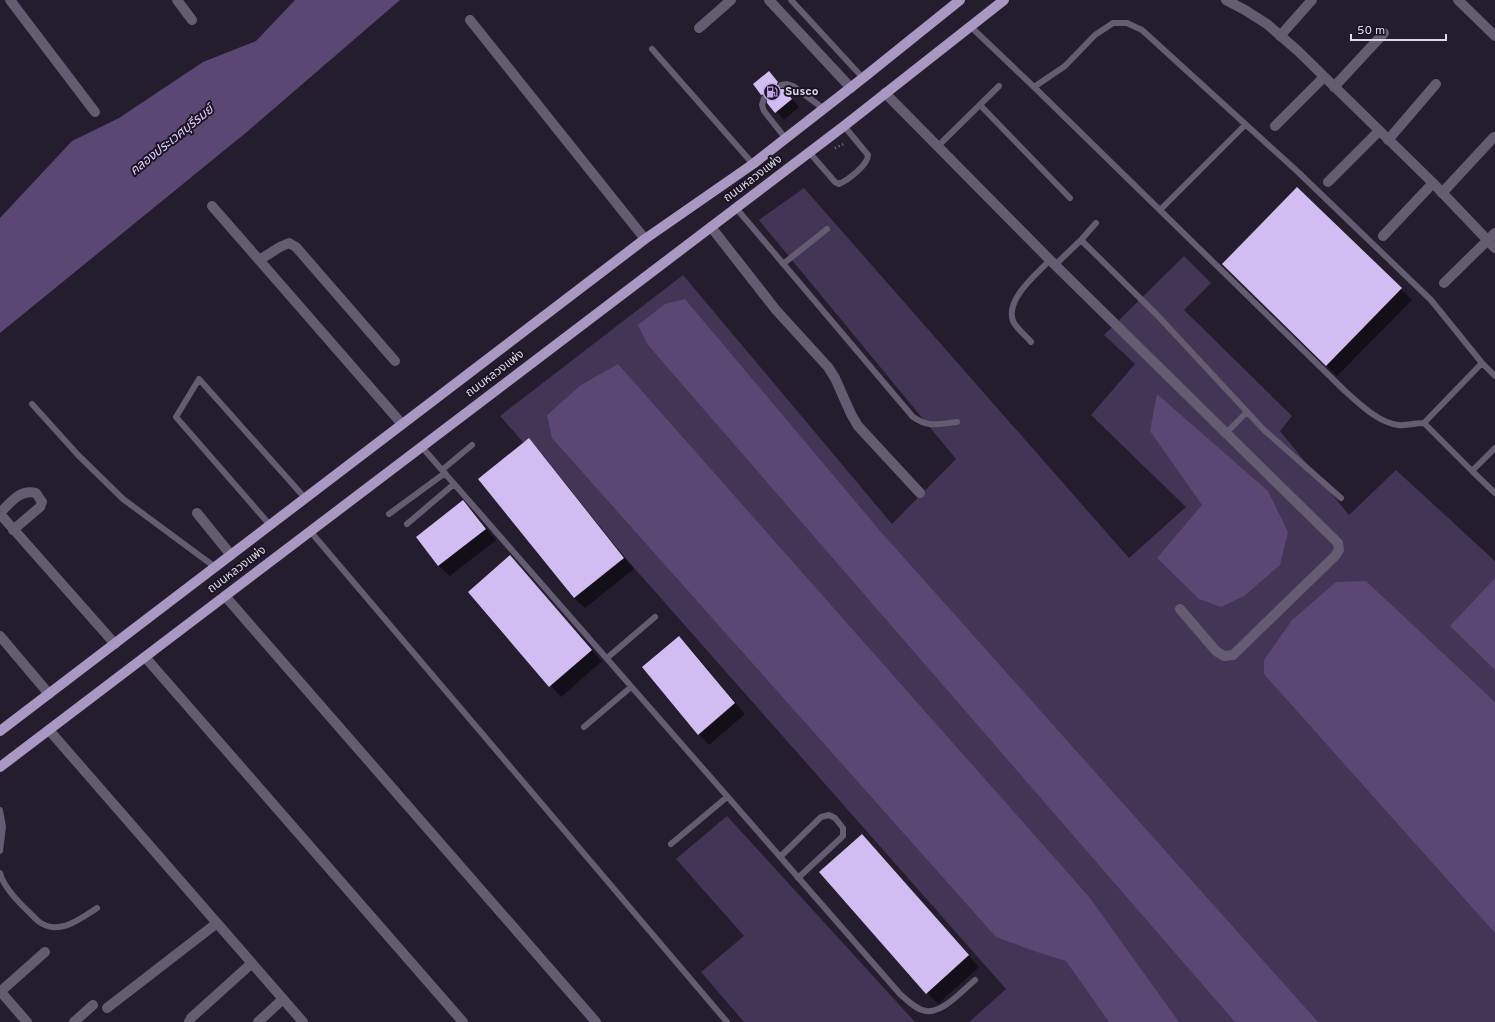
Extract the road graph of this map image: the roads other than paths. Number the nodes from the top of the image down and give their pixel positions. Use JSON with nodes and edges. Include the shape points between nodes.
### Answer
{"nodes":[{"id":1,"x":10,"y":0,"type":"edge"},
{"id":2,"x":177,"y":0,"type":"edge"},
{"id":3,"x":731,"y":0,"type":"edge"},
{"id":4,"x":769,"y":0,"type":"edge"},
{"id":5,"x":791,"y":0,"type":"edge"},
{"id":6,"x":960,"y":0,"type":"edge"},
{"id":7,"x":1004,"y":0,"type":"edge"},
{"id":8,"x":1226,"y":0,"type":"edge"},
{"id":9,"x":1312,"y":0,"type":"edge"},
{"id":10,"x":1458,"y":0,"type":"edge"},
{"id":11,"x":192,"y":20,"type":"dead end"},
{"id":12,"x":470,"y":20,"type":"dead end"},
{"id":13,"x":971,"y":27,"type":"junction"},
{"id":14,"x":699,"y":28,"type":"dead end"},
{"id":15,"x":1384,"y":33,"type":"dead end"},
{"id":16,"x":1280,"y":36,"type":"junction"},
{"id":17,"x":1495,"y":36,"type":"edge"},
{"id":18,"x":652,"y":49,"type":"dead end"},
{"id":19,"x":1324,"y":77,"type":"junction"},
{"id":20,"x":863,"y":78,"type":"junction"},
{"id":21,"x":1436,"y":84,"type":"dead end"},
{"id":22,"x":781,"y":85,"type":"dead end"},
{"id":23,"x":999,"y":86,"type":"dead end"},
{"id":24,"x":1034,"y":87,"type":"junction"},
{"id":25,"x":1334,"y":87,"type":"junction"},
{"id":26,"x":851,"y":88,"type":"junction"},
{"id":27,"x":885,"y":93,"type":"junction"},
{"id":28,"x":764,"y":98,"type":"dead end"},
{"id":29,"x":980,"y":105,"type":"junction"},
{"id":30,"x":824,"y":109,"type":"junction"},
{"id":31,"x":95,"y":112,"type":"dead end"},
{"id":32,"x":1245,"y":125,"type":"junction"},
{"id":33,"x":844,"y":126,"type":"junction"},
{"id":34,"x":1275,"y":126,"type":"dead end"},
{"id":35,"x":1379,"y":131,"type":"junction"},
{"id":36,"x":1494,"y":137,"type":"dead end"},
{"id":37,"x":786,"y":139,"type":"junction"},
{"id":38,"x":1388,"y":140,"type":"junction"},
{"id":39,"x":938,"y":146,"type":"junction"},
{"id":40,"x":809,"y":152,"type":"junction"},
{"id":41,"x":753,"y":164,"type":"junction"},
{"id":42,"x":1328,"y":182,"type":"dead end"},
{"id":43,"x":1433,"y":183,"type":"junction"},
{"id":44,"x":1442,"y":193,"type":"junction"},
{"id":45,"x":1070,"y":198,"type":"dead end"},
{"id":46,"x":212,"y":206,"type":"dead end"},
{"id":47,"x":736,"y":208,"type":"junction"},
{"id":48,"x":1160,"y":210,"type":"junction"},
{"id":49,"x":1096,"y":223,"type":"dead end"},
{"id":50,"x":710,"y":227,"type":"junction"},
{"id":51,"x":826,"y":229,"type":"dead end"},
{"id":52,"x":1383,"y":236,"type":"dead end"},
{"id":53,"x":645,"y":239,"type":"junction"},
{"id":54,"x":1081,"y":240,"type":"junction"},
{"id":55,"x":1493,"y":241,"type":"edge"},
{"id":56,"x":259,"y":260,"type":"junction"},
{"id":57,"x":1053,"y":263,"type":"junction"},
{"id":58,"x":783,"y":264,"type":"junction"},
{"id":59,"x":1444,"y":283,"type":"dead end"},
{"id":60,"x":1031,"y":342,"type":"dead end"},
{"id":61,"x":395,"y":361,"type":"dead end"},
{"id":62,"x":1482,"y":363,"type":"junction"},
{"id":63,"x":1495,"y":376,"type":"edge"},
{"id":64,"x":32,"y":404,"type":"dead end"},
{"id":65,"x":1247,"y":412,"type":"junction"},
{"id":66,"x":957,"y":422,"type":"dead end"},
{"id":67,"x":1424,"y":423,"type":"junction"},
{"id":68,"x":402,"y":424,"type":"junction"},
{"id":69,"x":1226,"y":433,"type":"junction"},
{"id":70,"x":472,"y":445,"type":"dead end"},
{"id":71,"x":421,"y":446,"type":"junction"},
{"id":72,"x":1495,"y":448,"type":"edge"},
{"id":73,"x":443,"y":471,"type":"junction"},
{"id":74,"x":1472,"y":471,"type":"junction"},
{"id":75,"x":454,"y":484,"type":"junction"},
{"id":76,"x":920,"y":493,"type":"dead end"},
{"id":77,"x":1495,"y":493,"type":"edge"},
{"id":78,"x":306,"y":498,"type":"junction"},
{"id":79,"x":1341,"y":498,"type":"dead end"},
{"id":80,"x":0,"y":513,"type":"edge"},
{"id":81,"x":197,"y":513,"type":"dead end"},
{"id":82,"x":389,"y":514,"type":"dead end"},
{"id":83,"x":407,"y":524,"type":"dead end"},
{"id":84,"x":270,"y":525,"type":"junction"},
{"id":85,"x":13,"y":530,"type":"junction"},
{"id":86,"x":310,"y":531,"type":"junction"},
{"id":87,"x":231,"y":555,"type":"junction"},
{"id":88,"x":215,"y":567,"type":"junction"},
{"id":89,"x":225,"y":596,"type":"junction"},
{"id":90,"x":1180,"y":609,"type":"dead end"},
{"id":91,"x":654,"y":617,"type":"dead end"},
{"id":92,"x":0,"y":636,"type":"edge"},
{"id":93,"x":115,"y":644,"type":"junction"},
{"id":94,"x":145,"y":657,"type":"junction"},
{"id":95,"x":607,"y":658,"type":"junction"},
{"id":96,"x":631,"y":687,"type":"junction"},
{"id":97,"x":49,"y":694,"type":"junction"},
{"id":98,"x":584,"y":727,"type":"dead end"},
{"id":99,"x":49,"y":730,"type":"junction"},
{"id":100,"x":0,"y":731,"type":"edge"},
{"id":101,"x":0,"y":767,"type":"edge"},
{"id":102,"x":727,"y":796,"type":"junction"},
{"id":103,"x":0,"y":810,"type":"edge"},
{"id":104,"x":671,"y":844,"type":"dead end"},
{"id":105,"x":0,"y":851,"type":"edge"},
{"id":106,"x":780,"y":857,"type":"junction"},
{"id":107,"x":0,"y":873,"type":"edge"},
{"id":108,"x":798,"y":878,"type":"junction"},
{"id":109,"x":97,"y":908,"type":"dead end"},
{"id":110,"x":217,"y":923,"type":"junction"},
{"id":111,"x":45,"y":952,"type":"dead end"},
{"id":112,"x":252,"y":963,"type":"junction"},
{"id":113,"x":974,"y":980,"type":"dead end"},
{"id":114,"x":0,"y":992,"type":"edge"},
{"id":115,"x":283,"y":999,"type":"junction"},
{"id":116,"x":93,"y":1005,"type":"dead end"},
{"id":117,"x":107,"y":1008,"type":"dead end"},
{"id":118,"x":27,"y":1022,"type":"edge"},
{"id":119,"x":74,"y":1022,"type":"edge"},
{"id":120,"x":189,"y":1022,"type":"edge"},
{"id":121,"x":258,"y":1022,"type":"edge"},
{"id":122,"x":303,"y":1022,"type":"edge"},
{"id":123,"x":463,"y":1022,"type":"edge"},
{"id":124,"x":596,"y":1022,"type":"edge"},
{"id":125,"x":727,"y":1022,"type":"edge"}],
"edges":[{"from":1,"to":31,"type":"street"},
{"from":2,"to":11,"type":"street"},
{"from":3,"to":14,"type":"street"},
{"from":4,"to":26,"type":"street"},
{"from":5,"to":20,"type":"lane"},
{"from":6,"to":20,"type":"main road","name":"ถนนหลวงแพ่ง"},
{"from":7,"to":13,"type":"main road","name":"ถนนหลวงแพ่ง"},
{"from":8,"to":16,"type":"street","via":[[1245,10]]},
{"from":9,"to":16,"type":"street"},
{"from":10,"to":17,"type":"street"},
{"from":12,"to":53,"type":"street"},
{"from":13,"to":24,"type":"lane"},
{"from":13,"to":27,"type":"main road","name":"ถนนหลวงแพ่ง"},
{"from":15,"to":25,"type":"street"},
{"from":16,"to":19,"type":"street","via":[[1298,50]]},
{"from":18,"to":41,"type":"lane"},
{"from":19,"to":25,"type":"street"},
{"from":19,"to":34,"type":"street"},
{"from":20,"to":26,"type":"main road","name":"ถนนหลวงแพ่ง"},
{"from":21,"to":38,"type":"street"},
{"from":22,"to":30,"type":"lane","via":[[793,86]]},
{"from":23,"to":29,"type":"lane"},
{"from":24,"to":32,"type":"lane","via":[[1065,66],[1095,35],[1113,23],[1127,24],[1142,30]]},
{"from":24,"to":48,"type":"lane"},
{"from":25,"to":35,"type":"street"},
{"from":26,"to":30,"type":"main road","name":"ถนนหลวงแพ่ง"},
{"from":27,"to":33,"type":"main road","name":"ถนนหลวงแพ่ง"},
{"from":27,"to":39,"type":"street"},
{"from":28,"to":37,"type":"lane","via":[[764,110]]},
{"from":29,"to":39,"type":"lane"},
{"from":29,"to":45,"type":"lane"},
{"from":30,"to":37,"type":"main road","name":"ถนนหลวงแพ่ง"},
{"from":32,"to":48,"type":"lane"},
{"from":32,"to":62,"type":"lane","via":[[1298,172],[1431,300]]},
{"from":33,"to":40,"type":"main road","name":"ถนนหลวงแพ่ง"},
{"from":33,"to":40,"type":"lane","via":[[868,155],[865,164],[844,182],[835,182]]},
{"from":35,"to":38,"type":"street"},
{"from":35,"to":42,"type":"street"},
{"from":36,"to":44,"type":"street"},
{"from":37,"to":41,"type":"main road","name":"ถนนหลวงแพ่ง"},
{"from":38,"to":43,"type":"street"},
{"from":39,"to":57,"type":"street"},
{"from":40,"to":47,"type":"main road","name":"ถนนหลวงแพ่ง"},
{"from":41,"to":53,"type":"main road","name":"ถนนหลวงแพ่ง"},
{"from":43,"to":44,"type":"street"},
{"from":43,"to":52,"type":"street"},
{"from":44,"to":55,"type":"street"},
{"from":46,"to":56,"type":"street"},
{"from":47,"to":50,"type":"main road","name":"ถนนหลวงแพ่ง"},
{"from":47,"to":58,"type":"lane"},
{"from":48,"to":67,"type":"lane","via":[[1365,408],[1381,419],[1399,425]]},
{"from":49,"to":54,"type":"lane"},
{"from":50,"to":71,"type":"main road","name":"ถนนหลวงแพ่ง"},
{"from":50,"to":76,"type":"street","via":[[776,310],[828,366],[858,426]]},
{"from":51,"to":58,"type":"lane"},
{"from":53,"to":68,"type":"main road","name":"ถนนหลวงแพ่ง"},
{"from":54,"to":57,"type":"lane"},
{"from":54,"to":65,"type":"lane","via":[[1158,316]]},
{"from":55,"to":59,"type":"street"},
{"from":56,"to":61,"type":"street","via":[[289,243],[296,247]]},
{"from":56,"to":68,"type":"street"},
{"from":57,"to":60,"type":"lane","via":[[1026,285],[1017,297],[1012,311],[1014,321]]},
{"from":57,"to":69,"type":"street"},
{"from":58,"to":66,"type":"lane","via":[[913,417],[923,424]]},
{"from":62,"to":63,"type":"lane"},
{"from":62,"to":67,"type":"lane"},
{"from":64,"to":88,"type":"lane","via":[[78,455],[123,499]]},
{"from":65,"to":69,"type":"lane"},
{"from":65,"to":79,"type":"lane","via":[[1282,447]]},
{"from":67,"to":74,"type":"lane"},
{"from":68,"to":78,"type":"main road","name":"ถนนหลวงแพ่ง"},
{"from":69,"to":90,"type":"street","via":[[1334,538],[1339,550],[1233,655],[1224,656],[1216,651]]},
{"from":70,"to":73,"type":"lane"},
{"from":71,"to":73,"type":"lane"},
{"from":71,"to":86,"type":"main road","name":"ถนนหลวงแพ่ง"},
{"from":72,"to":74,"type":"lane"},
{"from":73,"to":75,"type":"lane"},
{"from":73,"to":82,"type":"lane"},
{"from":74,"to":77,"type":"lane"},
{"from":75,"to":83,"type":"lane"},
{"from":75,"to":95,"type":"lane"},
{"from":78,"to":84,"type":"main road","name":"ถนนหลวงแพ่ง"},
{"from":78,"to":84,"type":"lane","via":[[199,379],[176,417]]},
{"from":80,"to":85,"type":"street"},
{"from":80,"to":85,"type":"street","via":[[23,492],[36,493],[42,502],[40,508]]},
{"from":81,"to":87,"type":"street"},
{"from":84,"to":87,"type":"main road","name":"ถนนหลวงแพ่ง"},
{"from":85,"to":93,"type":"street"},
{"from":86,"to":89,"type":"main road","name":"ถนนหลวงแพ่ง"},
{"from":86,"to":125,"type":"lane"},
{"from":87,"to":88,"type":"main road","name":"ถนนหลวงแพ่ง"},
{"from":88,"to":93,"type":"main road","name":"ถนนหลวงแพ่ง"},
{"from":89,"to":94,"type":"main road","name":"ถนนหลวงแพ่ง"},
{"from":89,"to":124,"type":"street"},
{"from":91,"to":95,"type":"lane"},
{"from":92,"to":97,"type":"street"},
{"from":93,"to":97,"type":"main road","name":"ถนนหลวงแพ่ง"},
{"from":94,"to":99,"type":"main road","name":"ถนนหลวงแพ่ง"},
{"from":94,"to":123,"type":"street"},
{"from":95,"to":96,"type":"lane"},
{"from":96,"to":98,"type":"lane"},
{"from":96,"to":102,"type":"lane"},
{"from":97,"to":100,"type":"main road","name":"ถนนหลวงแพ่ง"},
{"from":99,"to":101,"type":"main road","name":"ถนนหลวงแพ่ง"},
{"from":99,"to":110,"type":"street"},
{"from":102,"to":104,"type":"lane"},
{"from":102,"to":106,"type":"lane"},
{"from":103,"to":105,"type":"lane","via":[[3,827]]},
{"from":106,"to":108,"type":"lane"},
{"from":106,"to":108,"type":"lane","via":[[821,817],[829,814],[835,818],[843,828],[843,836]]},
{"from":107,"to":109,"type":"lane","via":[[7,888],[38,922],[51,928],[72,924]]},
{"from":108,"to":113,"type":"lane","via":[[912,1005],[925,1011],[935,1011],[946,1005]]},
{"from":110,"to":112,"type":"street"},
{"from":110,"to":117,"type":"street"},
{"from":111,"to":114,"type":"street"},
{"from":112,"to":115,"type":"street"},
{"from":112,"to":120,"type":"street"},
{"from":114,"to":118,"type":"street"},
{"from":115,"to":121,"type":"street"},
{"from":115,"to":122,"type":"street"},
{"from":116,"to":119,"type":"street"}]}
